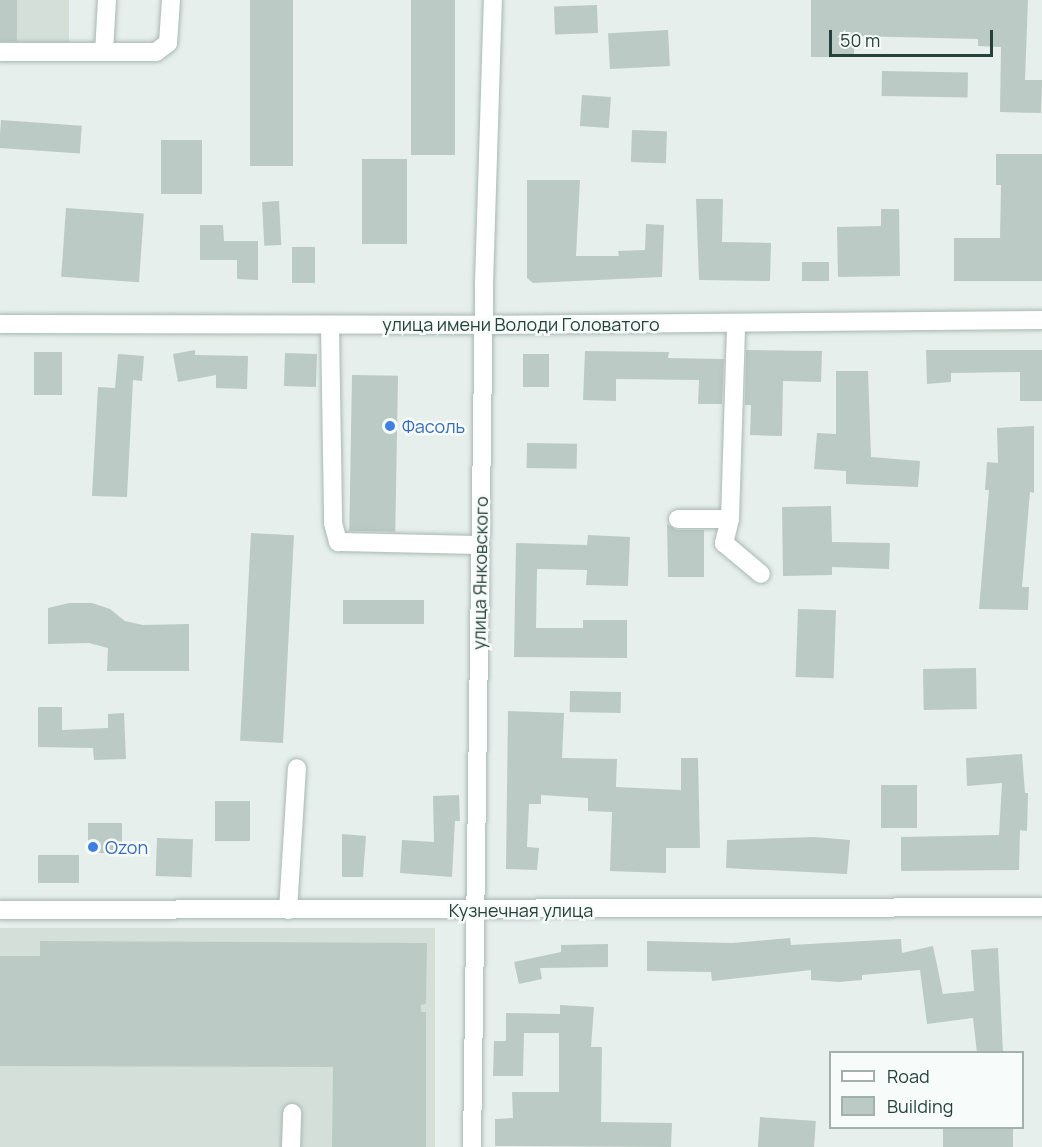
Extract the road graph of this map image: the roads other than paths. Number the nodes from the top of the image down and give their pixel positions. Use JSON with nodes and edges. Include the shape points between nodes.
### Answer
{"nodes":[{"id":1,"x":107,"y":0,"type":"edge"},
{"id":2,"x":171,"y":0,"type":"edge"},
{"id":3,"x":493,"y":0,"type":"edge"},
{"id":4,"x":0,"y":52,"type":"edge"},
{"id":5,"x":104,"y":52,"type":"junction"},
{"id":6,"x":1042,"y":320,"type":"edge"},
{"id":7,"x":736,"y":323,"type":"junction"},
{"id":8,"x":0,"y":324,"type":"edge"},
{"id":9,"x":330,"y":325,"type":"junction"},
{"id":10,"x":483,"y":325,"type":"junction"},
{"id":11,"x":678,"y":519,"type":"dead end"},
{"id":12,"x":730,"y":519,"type":"junction"},
{"id":13,"x":480,"y":545,"type":"junction"},
{"id":14,"x":761,"y":574,"type":"dead end"},
{"id":15,"x":297,"y":768,"type":"dead end"},
{"id":16,"x":1042,"y":907,"type":"edge"},
{"id":17,"x":0,"y":910,"type":"edge"},
{"id":18,"x":288,"y":910,"type":"junction"},
{"id":19,"x":475,"y":910,"type":"junction"},
{"id":20,"x":292,"y":1113,"type":"dead end"},
{"id":21,"x":291,"y":1147,"type":"edge"},
{"id":22,"x":472,"y":1147,"type":"edge"}],
"edges":[{"from":1,"to":5,"type":"street"},
{"from":2,"to":5,"type":"street","via":[[170,35],[162,49]]},
{"from":3,"to":10,"type":"street","name":"улица Янковского"},
{"from":4,"to":5,"type":"street"},
{"from":6,"to":7,"type":"street","name":"улица имени Володи Головатого"},
{"from":7,"to":10,"type":"street","name":"улица имени Володи Головатого"},
{"from":7,"to":12,"type":"street"},
{"from":8,"to":9,"type":"street","name":"улица имени Володи Головатого"},
{"from":9,"to":10,"type":"street","name":"улица имени Володи Головатого"},
{"from":9,"to":13,"type":"street","via":[[333,523],[338,542]]},
{"from":10,"to":13,"type":"street","name":"улица Янковского"},
{"from":11,"to":12,"type":"street"},
{"from":12,"to":14,"type":"street","via":[[724,543]]},
{"from":13,"to":19,"type":"street","name":"улица Янковского"},
{"from":15,"to":18,"type":"street"},
{"from":16,"to":19,"type":"street","name":"Кузнечная улица"},
{"from":17,"to":18,"type":"street","name":"Кузнечная улица"},
{"from":18,"to":19,"type":"street","name":"Кузнечная улица"},
{"from":19,"to":22,"type":"street","name":"улица Янковского"},
{"from":20,"to":21,"type":"street"}]}
